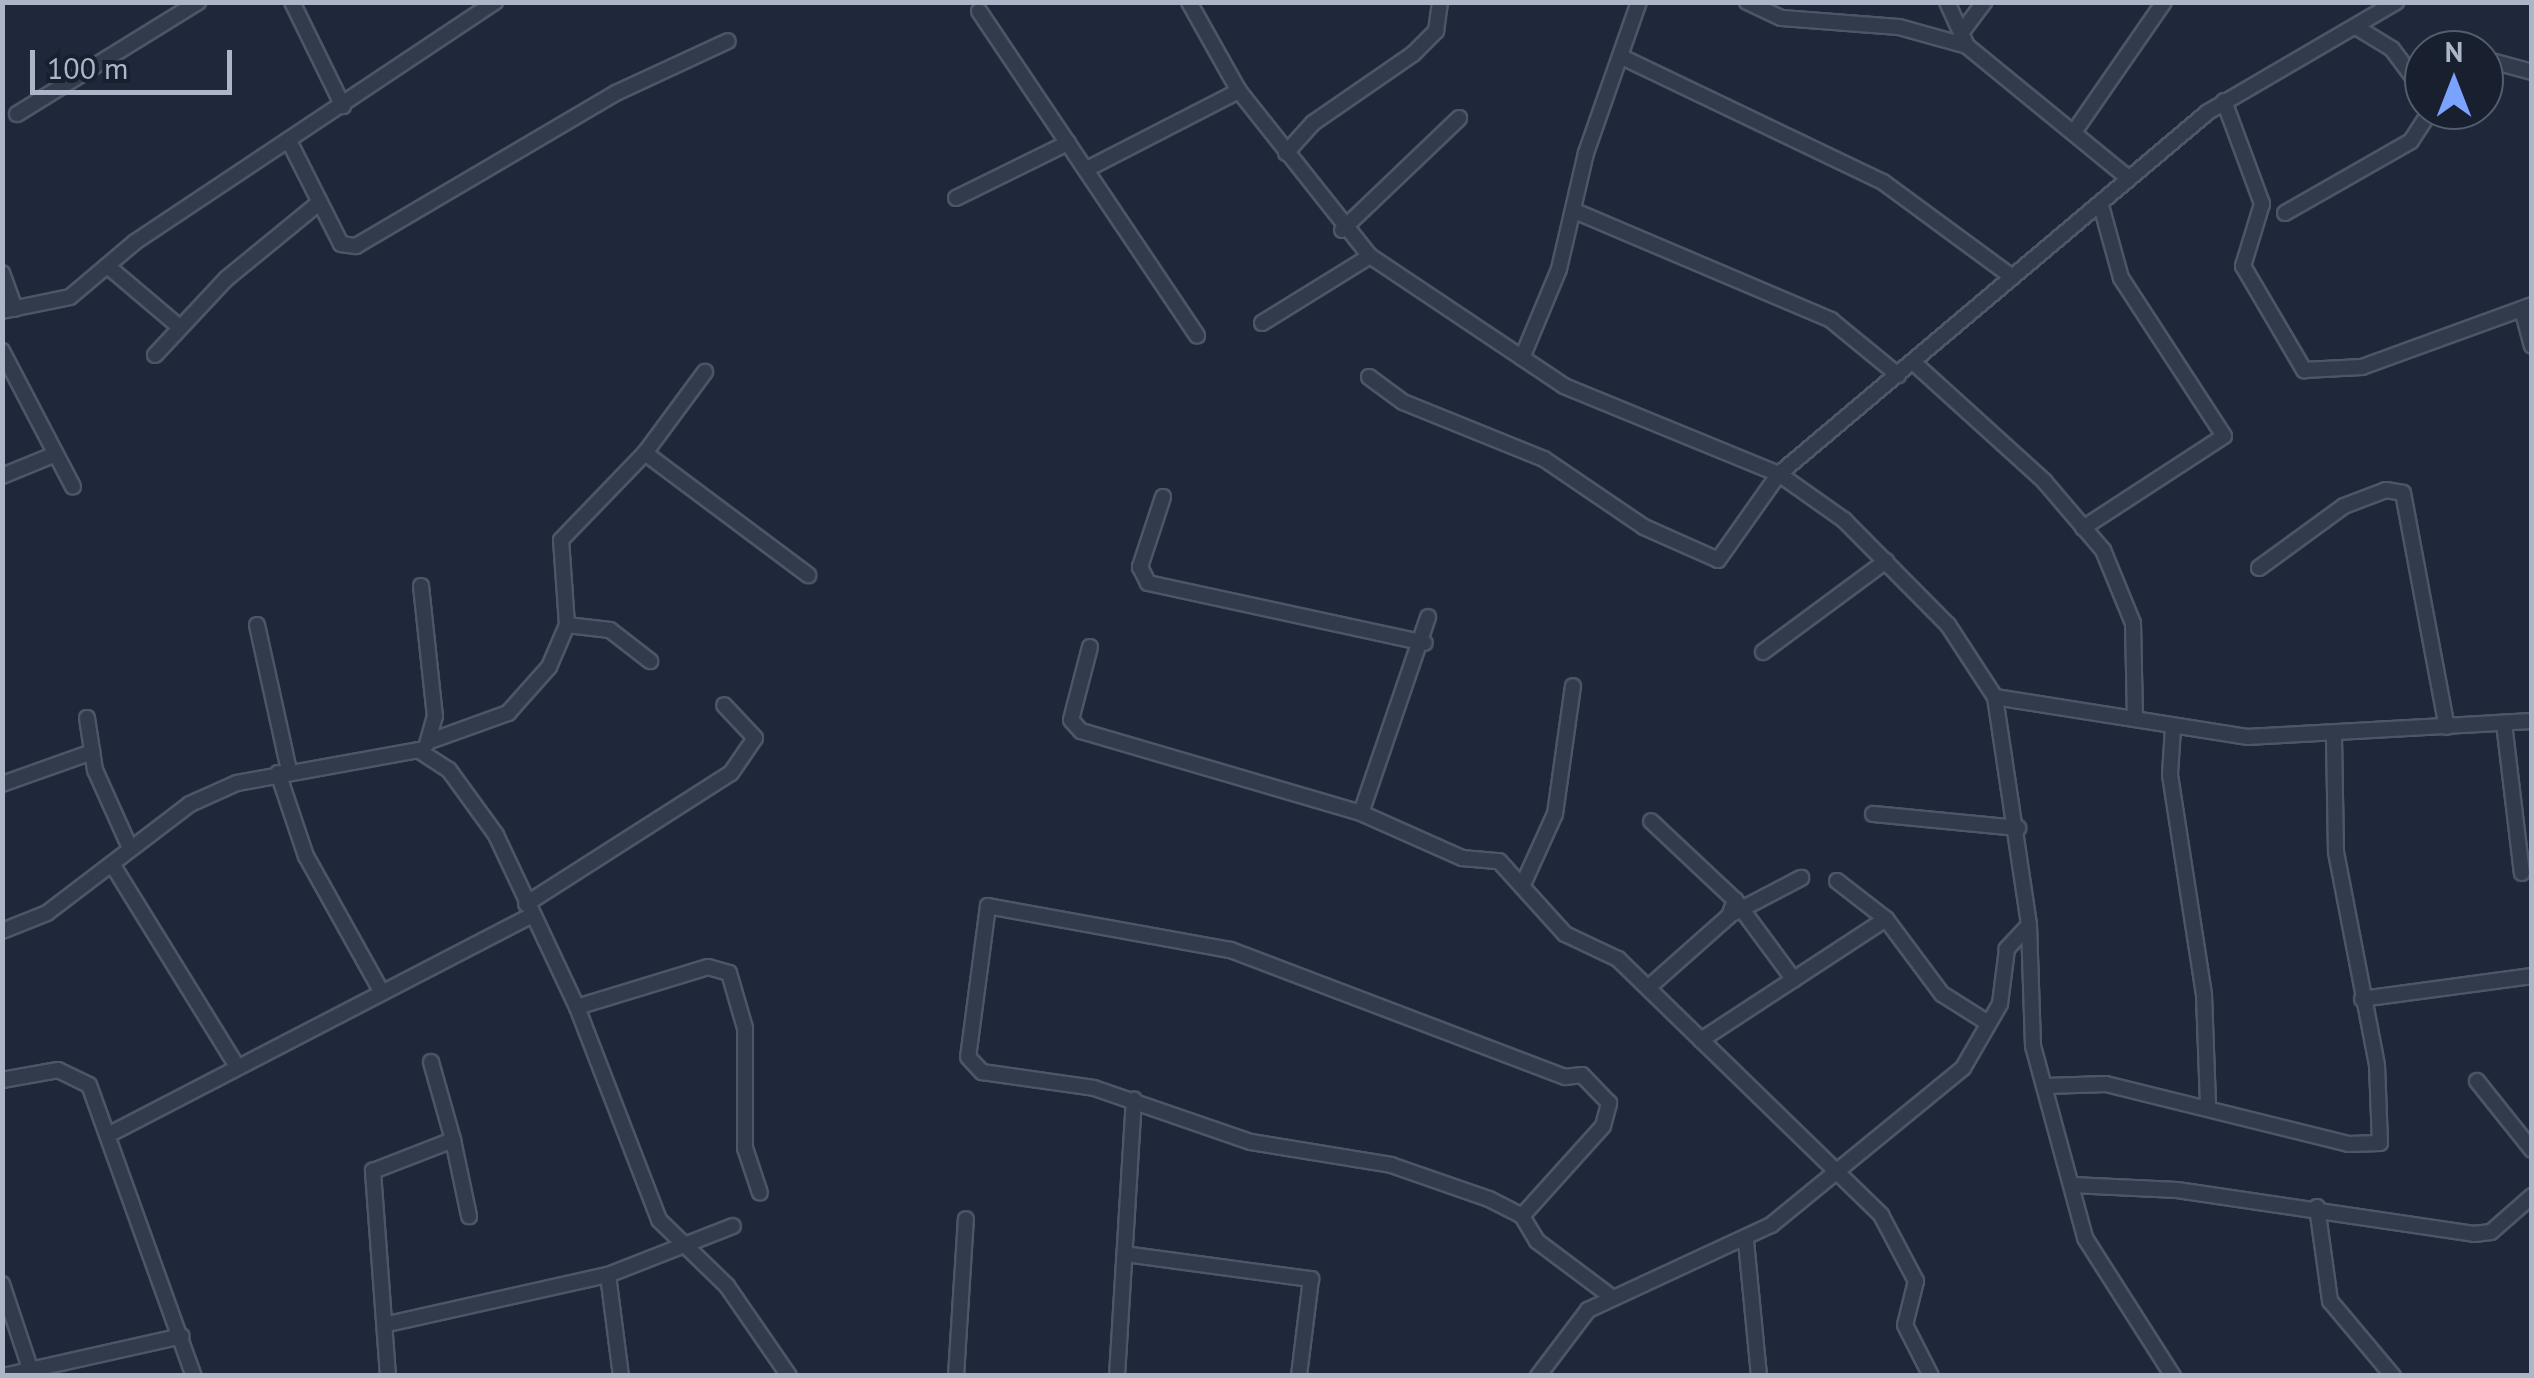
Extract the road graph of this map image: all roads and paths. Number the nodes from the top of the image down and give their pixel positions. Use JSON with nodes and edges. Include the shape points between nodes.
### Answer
{"nodes":[{"id":1,"x":198,"y":2,"type":"edge"},
{"id":2,"x":292,"y":2,"type":"edge"},
{"id":3,"x":495,"y":2,"type":"edge"},
{"id":4,"x":1190,"y":2,"type":"edge"},
{"id":5,"x":1440,"y":2,"type":"edge"},
{"id":6,"x":1639,"y":2,"type":"edge"},
{"id":7,"x":1746,"y":2,"type":"edge"},
{"id":8,"x":1947,"y":2,"type":"edge"},
{"id":9,"x":1984,"y":2,"type":"edge"},
{"id":10,"x":2164,"y":2,"type":"edge"},
{"id":11,"x":2396,"y":2,"type":"edge"},
{"id":12,"x":980,"y":11,"type":"dead end"},
{"id":13,"x":2356,"y":26,"type":"junction"},
{"id":14,"x":1964,"y":39,"type":"junction"},
{"id":15,"x":728,"y":41,"type":"dead end"},
{"id":16,"x":1624,"y":58,"type":"junction"},
{"id":17,"x":2504,"y":64,"type":"edge"},
{"id":18,"x":2404,"y":66,"type":"edge"},
{"id":19,"x":2532,"y":72,"type":"edge"},
{"id":20,"x":1239,"y":91,"type":"junction"},
{"id":21,"x":2224,"y":101,"type":"junction"},
{"id":22,"x":344,"y":106,"type":"junction"},
{"id":23,"x":17,"y":114,"type":"dead end"},
{"id":24,"x":1459,"y":118,"type":"dead end"},
{"id":25,"x":2418,"y":130,"type":"edge"},
{"id":26,"x":2074,"y":132,"type":"junction"},
{"id":27,"x":289,"y":141,"type":"junction"},
{"id":28,"x":1068,"y":143,"type":"junction"},
{"id":29,"x":1286,"y":153,"type":"junction"},
{"id":30,"x":1087,"y":169,"type":"junction"},
{"id":31,"x":2128,"y":178,"type":"junction"},
{"id":32,"x":956,"y":198,"type":"dead end"},
{"id":33,"x":319,"y":203,"type":"junction"},
{"id":34,"x":2102,"y":209,"type":"junction"},
{"id":35,"x":1578,"y":212,"type":"junction"},
{"id":36,"x":2285,"y":213,"type":"dead end"},
{"id":37,"x":1342,"y":230,"type":"junction"},
{"id":38,"x":1370,"y":256,"type":"junction"},
{"id":39,"x":110,"y":269,"type":"junction"},
{"id":40,"x":2,"y":273,"type":"edge"},
{"id":41,"x":2011,"y":276,"type":"junction"},
{"id":42,"x":2527,"y":307,"type":"edge"},
{"id":43,"x":9,"y":310,"type":"edge"},
{"id":44,"x":1262,"y":323,"type":"dead end"},
{"id":45,"x":177,"y":326,"type":"junction"},
{"id":46,"x":1197,"y":336,"type":"dead end"},
{"id":47,"x":2532,"y":346,"type":"edge"},
{"id":48,"x":2,"y":351,"type":"edge"},
{"id":49,"x":154,"y":355,"type":"dead end"},
{"id":50,"x":1522,"y":358,"type":"junction"},
{"id":51,"x":1914,"y":363,"type":"junction"},
{"id":52,"x":705,"y":372,"type":"dead end"},
{"id":53,"x":1898,"y":375,"type":"junction"},
{"id":54,"x":1368,"y":377,"type":"dead end"},
{"id":55,"x":645,"y":453,"type":"junction"},
{"id":56,"x":56,"y":454,"type":"junction"},
{"id":57,"x":1779,"y":474,"type":"junction"},
{"id":58,"x":2,"y":476,"type":"edge"},
{"id":59,"x":73,"y":487,"type":"dead end"},
{"id":60,"x":1163,"y":497,"type":"dead end"},
{"id":61,"x":2083,"y":528,"type":"junction"},
{"id":62,"x":1886,"y":561,"type":"junction"},
{"id":63,"x":2259,"y":568,"type":"dead end"},
{"id":64,"x":808,"y":576,"type":"dead end"},
{"id":65,"x":421,"y":586,"type":"dead end"},
{"id":66,"x":1428,"y":617,"type":"dead end"},
{"id":67,"x":257,"y":625,"type":"dead end"},
{"id":68,"x":568,"y":625,"type":"junction"},
{"id":69,"x":1425,"y":644,"type":"junction"},
{"id":70,"x":1090,"y":647,"type":"dead end"},
{"id":71,"x":1764,"y":652,"type":"dead end"},
{"id":72,"x":650,"y":661,"type":"dead end"},
{"id":73,"x":1572,"y":686,"type":"dead end"},
{"id":74,"x":1995,"y":697,"type":"junction"},
{"id":75,"x":724,"y":705,"type":"dead end"},
{"id":76,"x":87,"y":718,"type":"dead end"},
{"id":77,"x":2135,"y":718,"type":"junction"},
{"id":78,"x":2532,"y":721,"type":"edge"},
{"id":79,"x":2504,"y":723,"type":"junction"},
{"id":80,"x":2447,"y":727,"type":"junction"},
{"id":81,"x":2173,"y":728,"type":"junction"},
{"id":82,"x":2334,"y":734,"type":"junction"},
{"id":83,"x":433,"y":740,"type":"junction"},
{"id":84,"x":418,"y":750,"type":"junction"},
{"id":85,"x":92,"y":752,"type":"junction"},
{"id":86,"x":284,"y":772,"type":"junction"},
{"id":87,"x":2,"y":784,"type":"edge"},
{"id":88,"x":1361,"y":813,"type":"junction"},
{"id":89,"x":1873,"y":814,"type":"dead end"},
{"id":90,"x":1651,"y":821,"type":"dead end"},
{"id":91,"x":2018,"y":828,"type":"junction"},
{"id":92,"x":130,"y":848,"type":"junction"},
{"id":93,"x":112,"y":864,"type":"junction"},
{"id":94,"x":2522,"y":873,"type":"dead end"},
{"id":95,"x":1802,"y":878,"type":"dead end"},
{"id":96,"x":1525,"y":880,"type":"junction"},
{"id":97,"x":1836,"y":881,"type":"dead end"},
{"id":98,"x":1736,"y":908,"type":"junction"},
{"id":99,"x":529,"y":910,"type":"junction"},
{"id":100,"x":1886,"y":918,"type":"junction"},
{"id":101,"x":2030,"y":924,"type":"junction"},
{"id":102,"x":2,"y":932,"type":"edge"},
{"id":103,"x":2532,"y":976,"type":"edge"},
{"id":104,"x":1794,"y":980,"type":"junction"},
{"id":105,"x":1649,"y":987,"type":"junction"},
{"id":106,"x":380,"y":989,"type":"junction"},
{"id":107,"x":2362,"y":999,"type":"junction"},
{"id":108,"x":577,"y":1007,"type":"junction"},
{"id":109,"x":1988,"y":1024,"type":"junction"},
{"id":110,"x":1702,"y":1040,"type":"junction"},
{"id":111,"x":431,"y":1062,"type":"dead end"},
{"id":112,"x":236,"y":1065,"type":"junction"},
{"id":113,"x":2,"y":1080,"type":"edge"},
{"id":114,"x":2477,"y":1082,"type":"dead end"},
{"id":115,"x":2046,"y":1086,"type":"junction"},
{"id":116,"x":1134,"y":1100,"type":"junction"},
{"id":117,"x":2208,"y":1104,"type":"junction"},
{"id":118,"x":108,"y":1135,"type":"junction"},
{"id":119,"x":453,"y":1140,"type":"junction"},
{"id":120,"x":2532,"y":1150,"type":"edge"},
{"id":121,"x":1840,"y":1170,"type":"junction"},
{"id":122,"x":2072,"y":1185,"type":"junction"},
{"id":123,"x":760,"y":1193,"type":"dead end"},
{"id":124,"x":2532,"y":1196,"type":"edge"},
{"id":125,"x":2317,"y":1207,"type":"junction"},
{"id":126,"x":469,"y":1216,"type":"dead end"},
{"id":127,"x":1522,"y":1216,"type":"junction"},
{"id":128,"x":966,"y":1219,"type":"dead end"},
{"id":129,"x":732,"y":1226,"type":"dead end"},
{"id":130,"x":1746,"y":1241,"type":"junction"},
{"id":131,"x":679,"y":1246,"type":"junction"},
{"id":132,"x":1125,"y":1254,"type":"junction"},
{"id":133,"x":608,"y":1275,"type":"junction"},
{"id":134,"x":2,"y":1284,"type":"edge"},
{"id":135,"x":1609,"y":1295,"type":"junction"},
{"id":136,"x":388,"y":1324,"type":"junction"},
{"id":137,"x":182,"y":1336,"type":"junction"},
{"id":138,"x":31,"y":1371,"type":"junction"},
{"id":139,"x":2167,"y":1374,"type":"edge"},
{"id":140,"x":3,"y":1376,"type":"edge"},
{"id":141,"x":194,"y":1376,"type":"edge"},
{"id":142,"x":388,"y":1376,"type":"edge"},
{"id":143,"x":621,"y":1376,"type":"edge"},
{"id":144,"x":789,"y":1376,"type":"edge"},
{"id":145,"x":956,"y":1376,"type":"edge"},
{"id":146,"x":1117,"y":1376,"type":"edge"},
{"id":147,"x":1299,"y":1376,"type":"edge"},
{"id":148,"x":1538,"y":1376,"type":"edge"},
{"id":149,"x":1759,"y":1376,"type":"edge"},
{"id":150,"x":1931,"y":1376,"type":"edge"},
{"id":151,"x":2394,"y":1376,"type":"edge"}],
"edges":[{"from":1,"to":23,"type":"street"},
{"from":2,"to":22,"type":"street"},
{"from":3,"to":22,"type":"street"},
{"from":4,"to":20,"type":"street"},
{"from":5,"to":29,"type":"street","via":[[1436,31]]},
{"from":6,"to":16,"type":"street"},
{"from":7,"to":14,"type":"street","via":[[1782,18]]},
{"from":8,"to":14,"type":"street"},
{"from":9,"to":14,"type":"street"},
{"from":10,"to":26,"type":"street"},
{"from":11,"to":13,"type":"street"},
{"from":12,"to":28,"type":"street"},
{"from":13,"to":18,"type":"street","via":[[2392,49]]},
{"from":13,"to":21,"type":"street"},
{"from":14,"to":26,"type":"street"},
{"from":15,"to":33,"type":"street","via":[[616,93],[370,241],[341,244]]},
{"from":16,"to":35,"type":"street","via":[[1586,153]]},
{"from":16,"to":41,"type":"street","via":[[1858,168]]},
{"from":17,"to":19,"type":"street"},
{"from":20,"to":29,"type":"street"},
{"from":20,"to":30,"type":"street"},
{"from":21,"to":31,"type":"street"},
{"from":21,"to":42,"type":"street","via":[[2262,204],[2243,266],[2304,370],[2362,366]]},
{"from":22,"to":27,"type":"street"},
{"from":24,"to":37,"type":"street"},
{"from":25,"to":36,"type":"street"},
{"from":26,"to":31,"type":"street"},
{"from":27,"to":33,"type":"street"},
{"from":27,"to":39,"type":"street","via":[[135,242]]},
{"from":28,"to":30,"type":"street"},
{"from":28,"to":32,"type":"street"},
{"from":29,"to":37,"type":"street"},
{"from":30,"to":46,"type":"street"},
{"from":31,"to":34,"type":"street"},
{"from":33,"to":45,"type":"street"},
{"from":34,"to":41,"type":"street"},
{"from":34,"to":61,"type":"street","via":[[2121,278],[2224,436]]},
{"from":35,"to":50,"type":"street"},
{"from":35,"to":53,"type":"street","via":[[1831,320]]},
{"from":37,"to":38,"type":"street"},
{"from":38,"to":44,"type":"street"},
{"from":38,"to":50,"type":"street"},
{"from":39,"to":43,"type":"street","via":[[70,297]]},
{"from":39,"to":45,"type":"street"},
{"from":40,"to":43,"type":"street"},
{"from":41,"to":51,"type":"street"},
{"from":42,"to":47,"type":"street"},
{"from":45,"to":49,"type":"street"},
{"from":48,"to":56,"type":"street"},
{"from":50,"to":57,"type":"street","via":[[1603,405]]},
{"from":51,"to":53,"type":"street"},
{"from":51,"to":61,"type":"street"},
{"from":52,"to":55,"type":"street"},
{"from":53,"to":57,"type":"street"},
{"from":54,"to":57,"type":"street","via":[[1403,402],[1544,459],[1710,560]]},
{"from":55,"to":64,"type":"street"},
{"from":55,"to":68,"type":"street","via":[[562,540]]},
{"from":56,"to":58,"type":"street"},
{"from":56,"to":59,"type":"street"},
{"from":57,"to":62,"type":"street"},
{"from":60,"to":69,"type":"street","via":[[1140,567],[1148,583]]},
{"from":61,"to":77,"type":"street","via":[[2103,550],[2133,623]]},
{"from":62,"to":71,"type":"street"},
{"from":62,"to":74,"type":"street","via":[[1948,625]]},
{"from":63,"to":80,"type":"street","via":[[2344,506],[2403,493]]},
{"from":65,"to":83,"type":"street"},
{"from":66,"to":69,"type":"street"},
{"from":67,"to":86,"type":"street"},
{"from":68,"to":72,"type":"street","via":[[610,630]]},
{"from":68,"to":83,"type":"street","via":[[549,667],[508,713]]},
{"from":69,"to":88,"type":"street"},
{"from":70,"to":88,"type":"street","via":[[1071,720],[1081,731]]},
{"from":73,"to":96,"type":"street","via":[[1555,814]]},
{"from":74,"to":77,"type":"street"},
{"from":74,"to":91,"type":"street"},
{"from":75,"to":99,"type":"street","via":[[755,738],[741,762]]},
{"from":76,"to":85,"type":"street"},
{"from":77,"to":81,"type":"street"},
{"from":78,"to":79,"type":"street"},
{"from":79,"to":80,"type":"street"},
{"from":79,"to":94,"type":"street"},
{"from":80,"to":82,"type":"street"},
{"from":81,"to":82,"type":"street"},
{"from":81,"to":117,"type":"street","via":[[2170,775],[2204,995]]},
{"from":82,"to":107,"type":"street","via":[[2336,852]]},
{"from":83,"to":84,"type":"street"},
{"from":84,"to":86,"type":"street"},
{"from":84,"to":99,"type":"street","via":[[474,800]]},
{"from":85,"to":87,"type":"street"},
{"from":85,"to":92,"type":"street"},
{"from":86,"to":92,"type":"street","via":[[190,804]]},
{"from":86,"to":106,"type":"street","via":[[306,856]]},
{"from":88,"to":96,"type":"street","via":[[1410,840],[1500,862]]},
{"from":89,"to":91,"type":"street"},
{"from":90,"to":98,"type":"street"},
{"from":91,"to":101,"type":"street"},
{"from":92,"to":93,"type":"street"},
{"from":93,"to":102,"type":"street","via":[[47,913]]},
{"from":93,"to":112,"type":"street"},
{"from":95,"to":98,"type":"street"},
{"from":96,"to":105,"type":"street","via":[[1564,934],[1618,959]]},
{"from":97,"to":100,"type":"street"},
{"from":98,"to":104,"type":"street"},
{"from":98,"to":105,"type":"street"},
{"from":99,"to":106,"type":"street"},
{"from":99,"to":108,"type":"street"},
{"from":100,"to":104,"type":"street"},
{"from":100,"to":109,"type":"street","via":[[1942,994]]},
{"from":101,"to":109,"type":"street","via":[[2007,949],[2000,1004]]},
{"from":101,"to":115,"type":"street","via":[[2032,1046]]},
{"from":103,"to":107,"type":"street"},
{"from":104,"to":110,"type":"street"},
{"from":105,"to":110,"type":"street"},
{"from":106,"to":112,"type":"street"},
{"from":107,"to":117,"type":"street","via":[[2378,1065],[2380,1143],[2350,1144]]},
{"from":108,"to":123,"type":"street","via":[[708,967],[729,973],[745,1028],[745,1148]]},
{"from":108,"to":131,"type":"street","via":[[645,1191]]},
{"from":109,"to":121,"type":"street","via":[[1962,1068]]},
{"from":110,"to":121,"type":"street"},
{"from":111,"to":119,"type":"street"},
{"from":112,"to":118,"type":"street"},
{"from":113,"to":118,"type":"street","via":[[77,1074]]},
{"from":114,"to":120,"type":"street"},
{"from":115,"to":117,"type":"street","via":[[2106,1084],[2183,1107]]},
{"from":115,"to":122,"type":"street"},
{"from":116,"to":127,"type":"street","via":[[1269,1147],[1391,1166]]},
{"from":116,"to":127,"type":"street","via":[[973,1065],[988,906],[1230,950],[1564,1077],[1582,1075],[1609,1104],[1603,1126]]},
{"from":116,"to":132,"type":"street"},
{"from":118,"to":137,"type":"street"},
{"from":119,"to":126,"type":"street"},
{"from":119,"to":136,"type":"street","via":[[373,1171]]},
{"from":121,"to":130,"type":"street"},
{"from":121,"to":150,"type":"street","via":[[1906,1250],[1916,1281],[1905,1326]]},
{"from":122,"to":125,"type":"street"},
{"from":122,"to":139,"type":"street","via":[[2086,1238]]},
{"from":124,"to":125,"type":"street","via":[[2491,1232],[2474,1234]]},
{"from":125,"to":151,"type":"street","via":[[2330,1302]]},
{"from":127,"to":135,"type":"street","via":[[1538,1240]]},
{"from":128,"to":145,"type":"street"},
{"from":129,"to":131,"type":"street"},
{"from":130,"to":135,"type":"street"},
{"from":130,"to":149,"type":"street"},
{"from":131,"to":133,"type":"street"},
{"from":131,"to":144,"type":"street","via":[[727,1286]]},
{"from":132,"to":146,"type":"street"},
{"from":132,"to":147,"type":"street","via":[[1312,1279]]},
{"from":133,"to":136,"type":"street"},
{"from":133,"to":143,"type":"street"},
{"from":134,"to":138,"type":"street"},
{"from":135,"to":148,"type":"street"},
{"from":136,"to":142,"type":"street"},
{"from":137,"to":138,"type":"street"},
{"from":137,"to":141,"type":"street"},
{"from":138,"to":140,"type":"street"}]}
